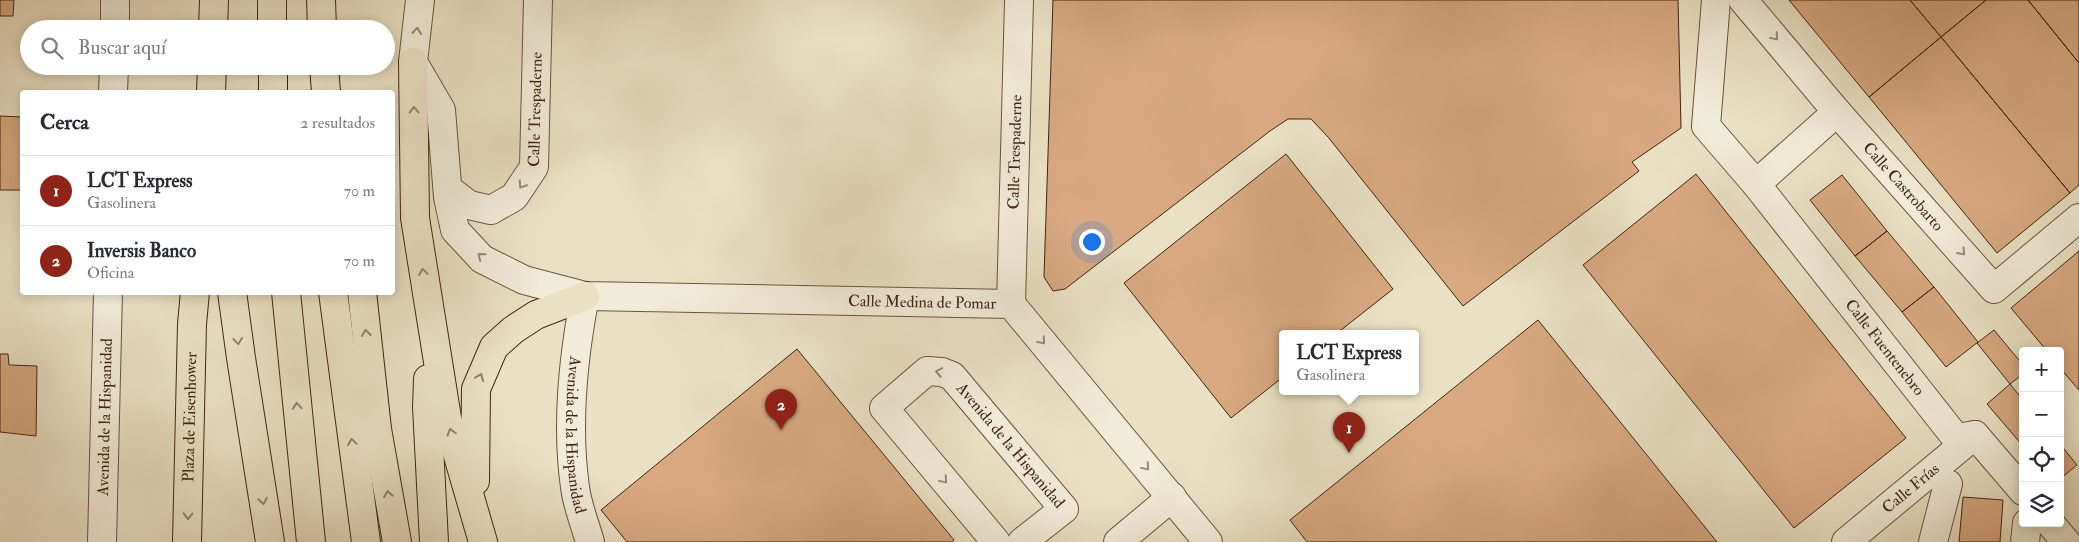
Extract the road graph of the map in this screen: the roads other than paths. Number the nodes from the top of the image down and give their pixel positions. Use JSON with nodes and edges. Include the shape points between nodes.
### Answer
{"nodes":[{"id":1,"x":115,"y":0,"type":"edge"},
{"id":2,"x":214,"y":0,"type":"edge"},
{"id":3,"x":272,"y":0,"type":"edge"},
{"id":4,"x":321,"y":0,"type":"edge"},
{"id":5,"x":420,"y":0,"type":"edge"},
{"id":6,"x":538,"y":0,"type":"edge"},
{"id":7,"x":1019,"y":0,"type":"edge"},
{"id":8,"x":1716,"y":0,"type":"edge"},
{"id":9,"x":1743,"y":0,"type":"edge"},
{"id":10,"x":115,"y":20,"type":"edge"},
{"id":11,"x":213,"y":20,"type":"edge"},
{"id":12,"x":272,"y":20,"type":"edge"},
{"id":13,"x":322,"y":20,"type":"edge"},
{"id":14,"x":413,"y":62,"type":"junction"},
{"id":15,"x":114,"y":75,"type":"edge"},
{"id":16,"x":212,"y":75,"type":"edge"},
{"id":17,"x":273,"y":75,"type":"edge"},
{"id":18,"x":325,"y":75,"type":"edge"},
{"id":19,"x":113,"y":90,"type":"edge"},
{"id":20,"x":211,"y":90,"type":"edge"},
{"id":21,"x":273,"y":90,"type":"edge"},
{"id":22,"x":326,"y":90,"type":"edge"},
{"id":23,"x":1838,"y":112,"type":"junction"},
{"id":24,"x":1756,"y":184,"type":"junction"},
{"id":25,"x":448,"y":188,"type":"junction"},
{"id":26,"x":2079,"y":218,"type":"edge"},
{"id":27,"x":108,"y":295,"type":"edge"},
{"id":28,"x":195,"y":295,"type":"edge"},
{"id":29,"x":232,"y":295,"type":"edge"},
{"id":30,"x":286,"y":295,"type":"edge"},
{"id":31,"x":333,"y":295,"type":"edge"},
{"id":32,"x":362,"y":295,"type":"edge"},
{"id":33,"x":586,"y":296,"type":"junction"},
{"id":34,"x":1011,"y":304,"type":"junction"},
{"id":35,"x":431,"y":324,"type":"junction"},
{"id":36,"x":1975,"y":436,"type":"junction"},
{"id":37,"x":1948,"y":484,"type":"dead end"},
{"id":38,"x":2019,"y":486,"type":"edge"},
{"id":39,"x":1172,"y":497,"type":"junction"},
{"id":40,"x":475,"y":513,"type":"junction"},
{"id":41,"x":2027,"y":527,"type":"edge"},
{"id":42,"x":2053,"y":527,"type":"edge"},
{"id":43,"x":102,"y":542,"type":"edge"},
{"id":44,"x":187,"y":542,"type":"edge"},
{"id":45,"x":270,"y":542,"type":"edge"},
{"id":46,"x":311,"y":542,"type":"edge"},
{"id":47,"x":366,"y":542,"type":"edge"},
{"id":48,"x":397,"y":542,"type":"edge"},
{"id":49,"x":434,"y":542,"type":"edge"},
{"id":50,"x":483,"y":542,"type":"edge"},
{"id":51,"x":590,"y":542,"type":"edge"},
{"id":52,"x":996,"y":542,"type":"edge"},
{"id":53,"x":1022,"y":542,"type":"edge"},
{"id":54,"x":1118,"y":542,"type":"edge"},
{"id":55,"x":1208,"y":542,"type":"edge"},
{"id":56,"x":1846,"y":542,"type":"edge"},
{"id":57,"x":1933,"y":542,"type":"edge"},
{"id":58,"x":2026,"y":542,"type":"edge"},
{"id":59,"x":2066,"y":542,"type":"edge"}],
"edges":[{"from":1,"to":10,"type":"street"},
{"from":2,"to":11,"type":"highway"},
{"from":3,"to":12,"type":"highway"},
{"from":4,"to":13,"type":"highway"},
{"from":14,"to":5,"type":"street","one_way":true},
{"from":6,"to":25,"type":"street","name":"Calle Trespaderne","one_way":true,"via":[[534,167],[514,197],[491,210],[469,205]]},
{"from":7,"to":34,"type":"street","name":"Calle Trespaderne"},
{"from":8,"to":24,"type":"street","name":"Calle Fuentenebro","via":[[1706,126]]},
{"from":9,"to":23,"type":"street","name":"Calle Castrobarto","one_way":true},
{"from":14,"to":25,"type":"street","via":[[441,110]]},
{"from":35,"to":14,"type":"highway","one_way":true,"via":[[415,218]]},
{"from":15,"to":19,"type":"street"},
{"from":16,"to":20,"type":"highway"},
{"from":17,"to":21,"type":"highway"},
{"from":18,"to":22,"type":"highway"},
{"from":23,"to":24,"type":"street"},
{"from":23,"to":26,"type":"street","name":"Calle Castrobarto","one_way":true,"via":[[1994,289]]},
{"from":24,"to":36,"type":"street","name":"Calle Fuentenebro","via":[[1956,438]]},
{"from":33,"to":25,"type":"street","one_way":true,"via":[[524,280],[482,259],[455,230]]},
{"from":27,"to":43,"type":"street","name":"Avenida de la Hispanidad"},
{"from":28,"to":44,"type":"highway","name":"Plaza de Eisenhower","one_way":true},
{"from":29,"to":45,"type":"highway","one_way":true},
{"from":46,"to":30,"type":"highway","one_way":true},
{"from":47,"to":31,"type":"highway","one_way":true},
{"from":48,"to":32,"type":"highway","one_way":true,"via":[[376,429]]},
{"from":33,"to":34,"type":"street","name":"Calle Medina de Pomar"},
{"from":40,"to":33,"type":"highway","one_way":true,"via":[[476,389],[494,347],[536,315]]},
{"from":33,"to":51,"type":"street","name":"Avenida de la Hispanidad","via":[[570,412],[575,488]]},
{"from":34,"to":39,"type":"street","name":"Calle Medina de Pomar","one_way":true},
{"from":40,"to":35,"type":"highway","one_way":true,"via":[[447,418]]},
{"from":35,"to":49,"type":"highway","via":[[427,407]]},
{"from":36,"to":38,"type":"street"},
{"from":36,"to":56,"type":"street","name":"Calle Frías"},
{"from":37,"to":57,"type":"street","name":"Calle Frías"},
{"from":39,"to":54,"type":"street"},
{"from":39,"to":55,"type":"street","name":"Calle Medina de Pomar"},
{"from":40,"to":50,"type":"highway"},
{"from":41,"to":58,"type":"street"},
{"from":42,"to":59,"type":"street"},
{"from":53,"to":52,"type":"street","name":"Avenida de la Hispanidad","one_way":true,"via":[[1064,509],[952,376],[927,370],[884,408]]}]}
